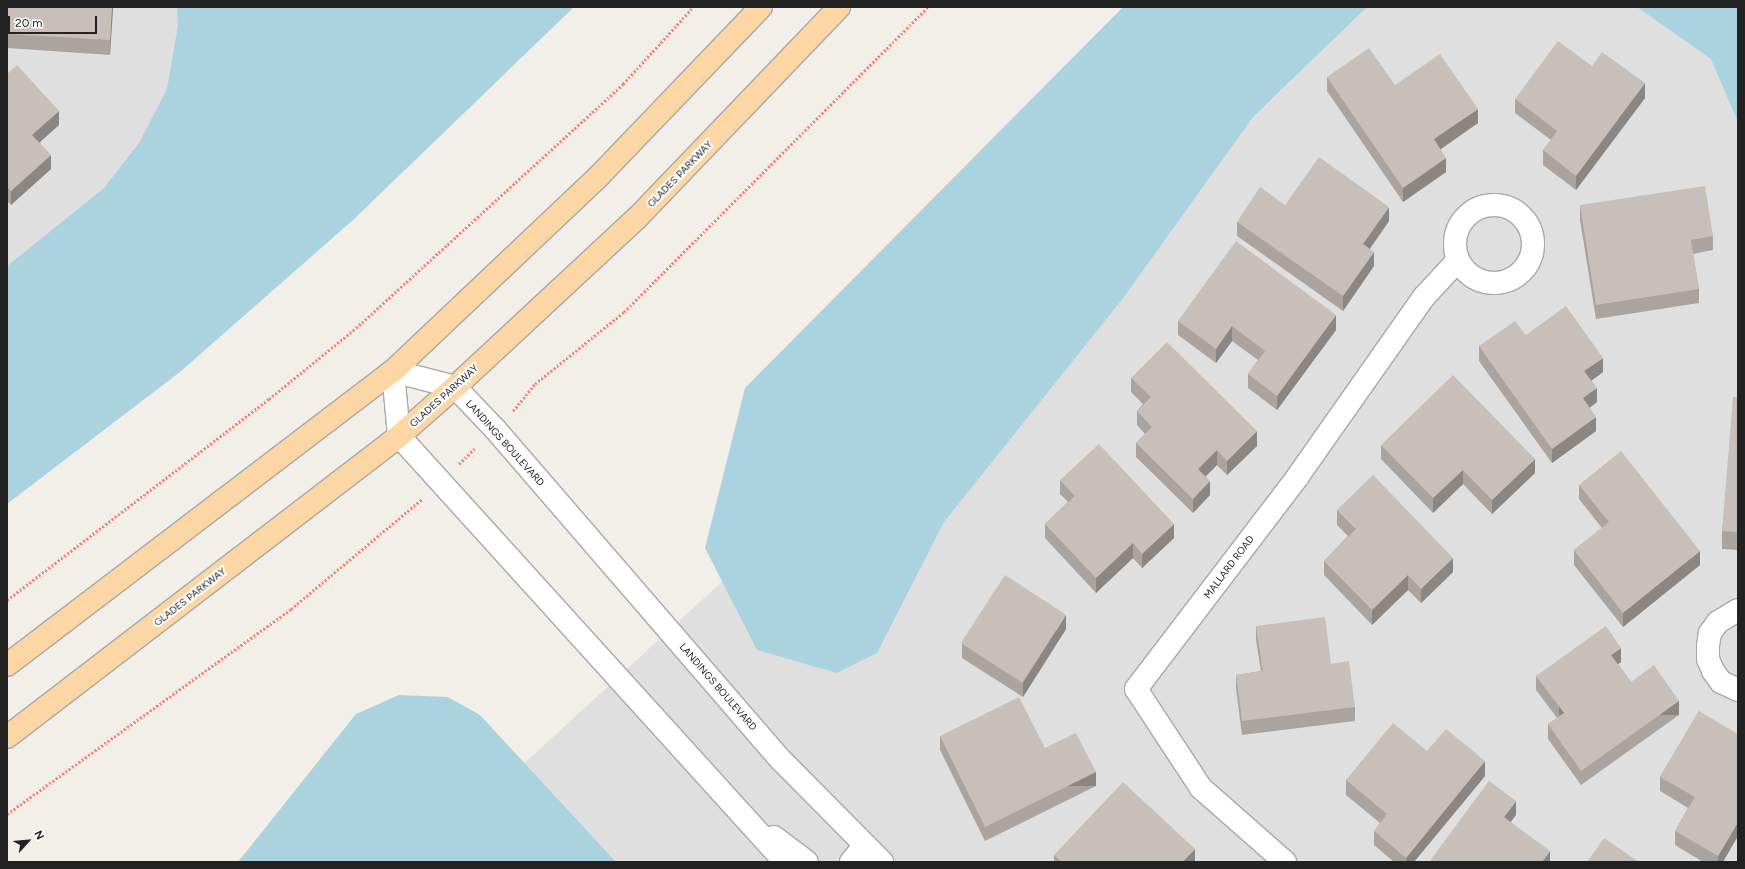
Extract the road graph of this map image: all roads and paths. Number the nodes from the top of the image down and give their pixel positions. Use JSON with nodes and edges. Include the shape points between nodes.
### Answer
{"nodes":[{"id":1,"x":693,"y":7,"type":"edge"},
{"id":2,"x":761,"y":7,"type":"edge"},
{"id":3,"x":838,"y":7,"type":"edge"},
{"id":4,"x":1458,"y":260,"type":"dead end"},
{"id":5,"x":393,"y":371,"type":"junction"},
{"id":6,"x":455,"y":387,"type":"junction"},
{"id":7,"x":399,"y":436,"type":"junction"},
{"id":8,"x":7,"y":600,"type":"edge"},
{"id":9,"x":1738,"y":610,"type":"edge"},
{"id":10,"x":7,"y":665,"type":"edge"},
{"id":11,"x":1738,"y":690,"type":"edge"},
{"id":12,"x":7,"y":737,"type":"edge"},
{"id":13,"x":729,"y":802,"type":"junction"},
{"id":14,"x":865,"y":845,"type":"junction"},
{"id":15,"x":784,"y":862,"type":"edge"},
{"id":16,"x":807,"y":862,"type":"edge"},
{"id":17,"x":851,"y":862,"type":"edge"},
{"id":18,"x":882,"y":862,"type":"edge"},
{"id":19,"x":1285,"y":862,"type":"edge"}],
"edges":[{"from":1,"to":8,"type":"path","via":[[623,84],[356,328],[269,399]]},
{"from":2,"to":5,"type":"main road","via":[[599,176]]},
{"from":3,"to":6,"type":"main road","name":"GLADES PARKWAY","via":[[637,218]]},
{"from":4,"to":19,"type":"street","name":"MALLARD ROAD","via":[[1424,297],[1298,476],[1136,689],[1200,788]]},
{"from":5,"to":6,"type":"street"},
{"from":5,"to":7,"type":"street"},
{"from":5,"to":10,"type":"main road"},
{"from":6,"to":7,"type":"main road","name":"GLADES PARKWAY"},
{"from":6,"to":14,"type":"street","name":"LANDINGS BOULEVARD","via":[[495,429],[781,760]]},
{"from":7,"to":12,"type":"main road","name":"GLADES PARKWAY"},
{"from":7,"to":13,"type":"street"},
{"from":9,"to":11,"type":"street","via":[[1718,622],[1710,633],[1708,646],[1708,659],[1713,671],[1721,682]]},
{"from":13,"to":15,"type":"street"},
{"from":13,"to":16,"type":"street"},
{"from":14,"to":17,"type":"street"},
{"from":14,"to":18,"type":"street","name":"LANDINGS BOULEVARD"}]}
